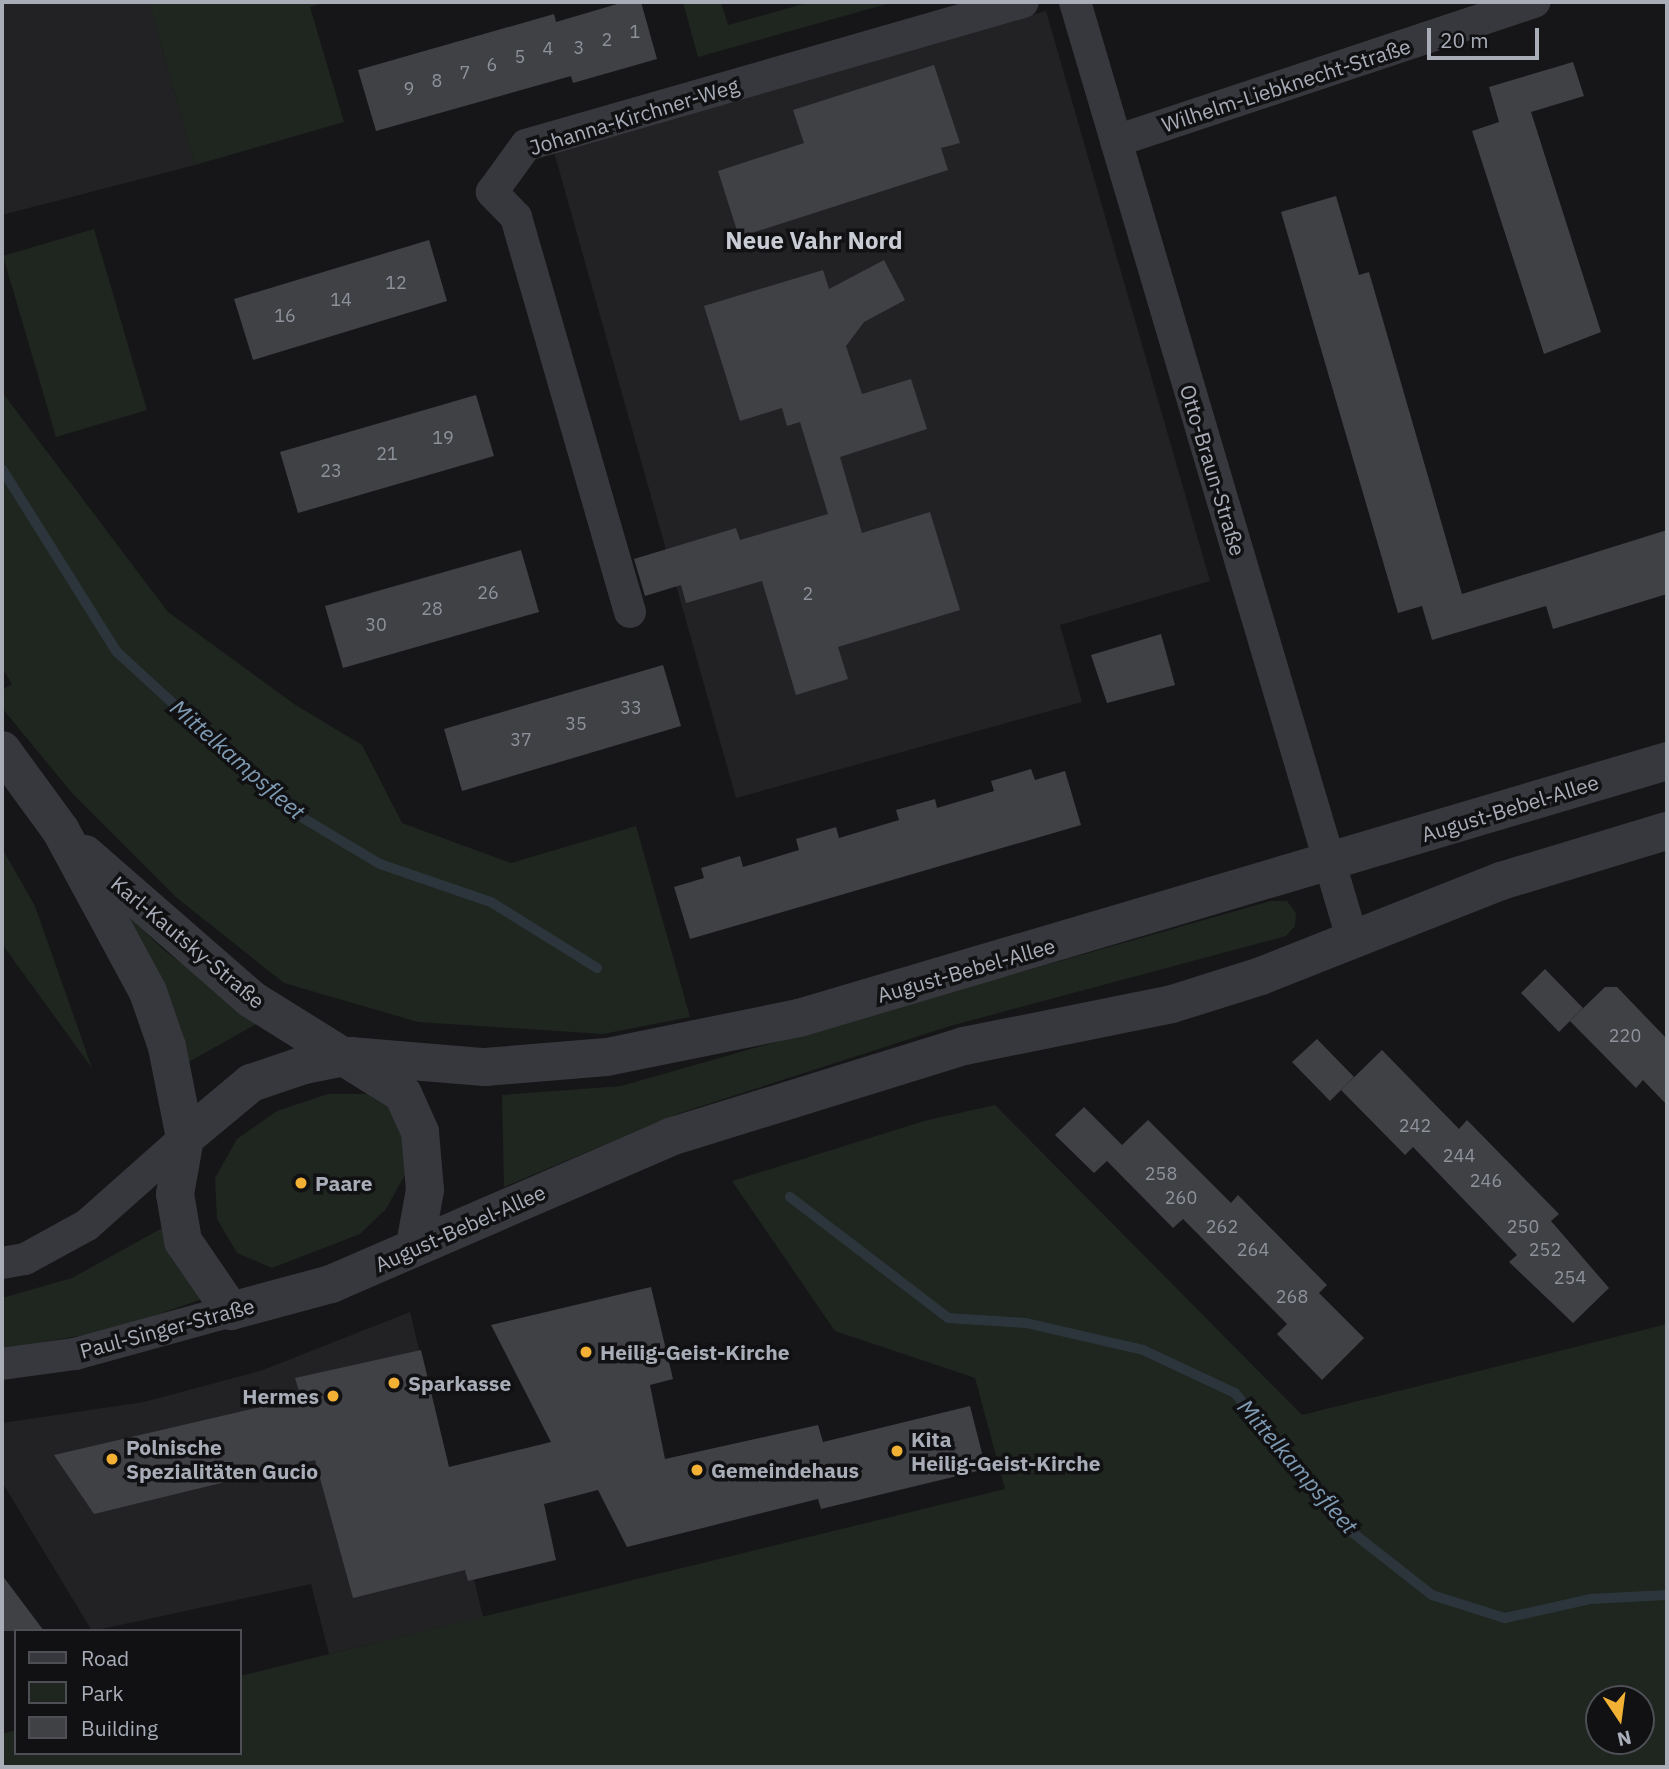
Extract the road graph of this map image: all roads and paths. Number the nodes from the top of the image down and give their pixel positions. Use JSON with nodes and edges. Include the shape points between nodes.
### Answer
{"nodes":[{"id":1,"x":1023,"y":2,"type":"edge"},
{"id":2,"x":1075,"y":2,"type":"edge"},
{"id":3,"x":1534,"y":2,"type":"edge"},
{"id":4,"x":1116,"y":141,"type":"junction"},
{"id":5,"x":630,"y":612,"type":"dead end"},
{"id":6,"x":2,"y":750,"type":"edge"},
{"id":7,"x":1667,"y":761,"type":"edge"},
{"id":8,"x":61,"y":831,"type":"junction"},
{"id":9,"x":1667,"y":831,"type":"edge"},
{"id":10,"x":1332,"y":862,"type":"junction"},
{"id":11,"x":1352,"y":938,"type":"junction"},
{"id":12,"x":350,"y":1056,"type":"junction"},
{"id":13,"x":185,"y":1139,"type":"junction"},
{"id":14,"x":415,"y":1245,"type":"junction"},
{"id":15,"x":2,"y":1264,"type":"edge"},
{"id":16,"x":331,"y":1283,"type":"joint"},
{"id":17,"x":230,"y":1311,"type":"junction"},
{"id":18,"x":2,"y":1364,"type":"edge"}],
"edges":[{"from":1,"to":5,"type":"street","name":"Johanna-Kirchner-Weg","via":[[526,145],[492,192],[516,217]]},
{"from":2,"to":4,"type":"street","name":"Otto-Braun-Straße"},
{"from":3,"to":4,"type":"street","name":"Wilhelm-Liebknecht-Straße"},
{"from":4,"to":10,"type":"street","name":"Otto-Braun-Straße"},
{"from":6,"to":8,"type":"street","name":"Karl-Kautsky-Straße"},
{"from":7,"to":10,"type":"street","name":"August-Bebel-Allee"},
{"from":8,"to":12,"type":"street","name":"Karl-Kautsky-Straße","via":[[127,895],[251,999]]},
{"from":8,"to":13,"type":"street","name":"Karl-Kautsky-Straße","via":[[148,992],[167,1047]]},
{"from":9,"to":11,"type":"street","name":"August-Bebel-Allee","via":[[1501,881]]},
{"from":10,"to":11,"type":"street","name":"Otto-Braun-Straße"},
{"from":10,"to":12,"type":"street","name":"August-Bebel-Allee","via":[[799,1018],[607,1057],[485,1068]]},
{"from":11,"to":14,"type":"street","name":"August-Bebel-Allee","via":[[1261,976],[1172,1004],[964,1046],[809,1091],[670,1137]]},
{"from":12,"to":13,"type":"street","name":"August-Bebel-Allee","via":[[251,1083]]},
{"from":12,"to":14,"type":"street","name":"Karl-Kautsky-Straße","via":[[403,1094],[420,1132],[425,1190]]},
{"from":13,"to":15,"type":"street","via":[[87,1225],[25,1259]]},
{"from":13,"to":17,"type":"street","name":"Karl-Kautsky-Straße","via":[[175,1194],[183,1241]]},
{"from":14,"to":16,"type":"street","name":"August-Bebel-Allee"},
{"from":16,"to":17,"type":"street","name":"Paul-Singer-Straße"},
{"from":17,"to":18,"type":"street","name":"Paul-Singer-Straße","via":[[75,1353]]}]}
